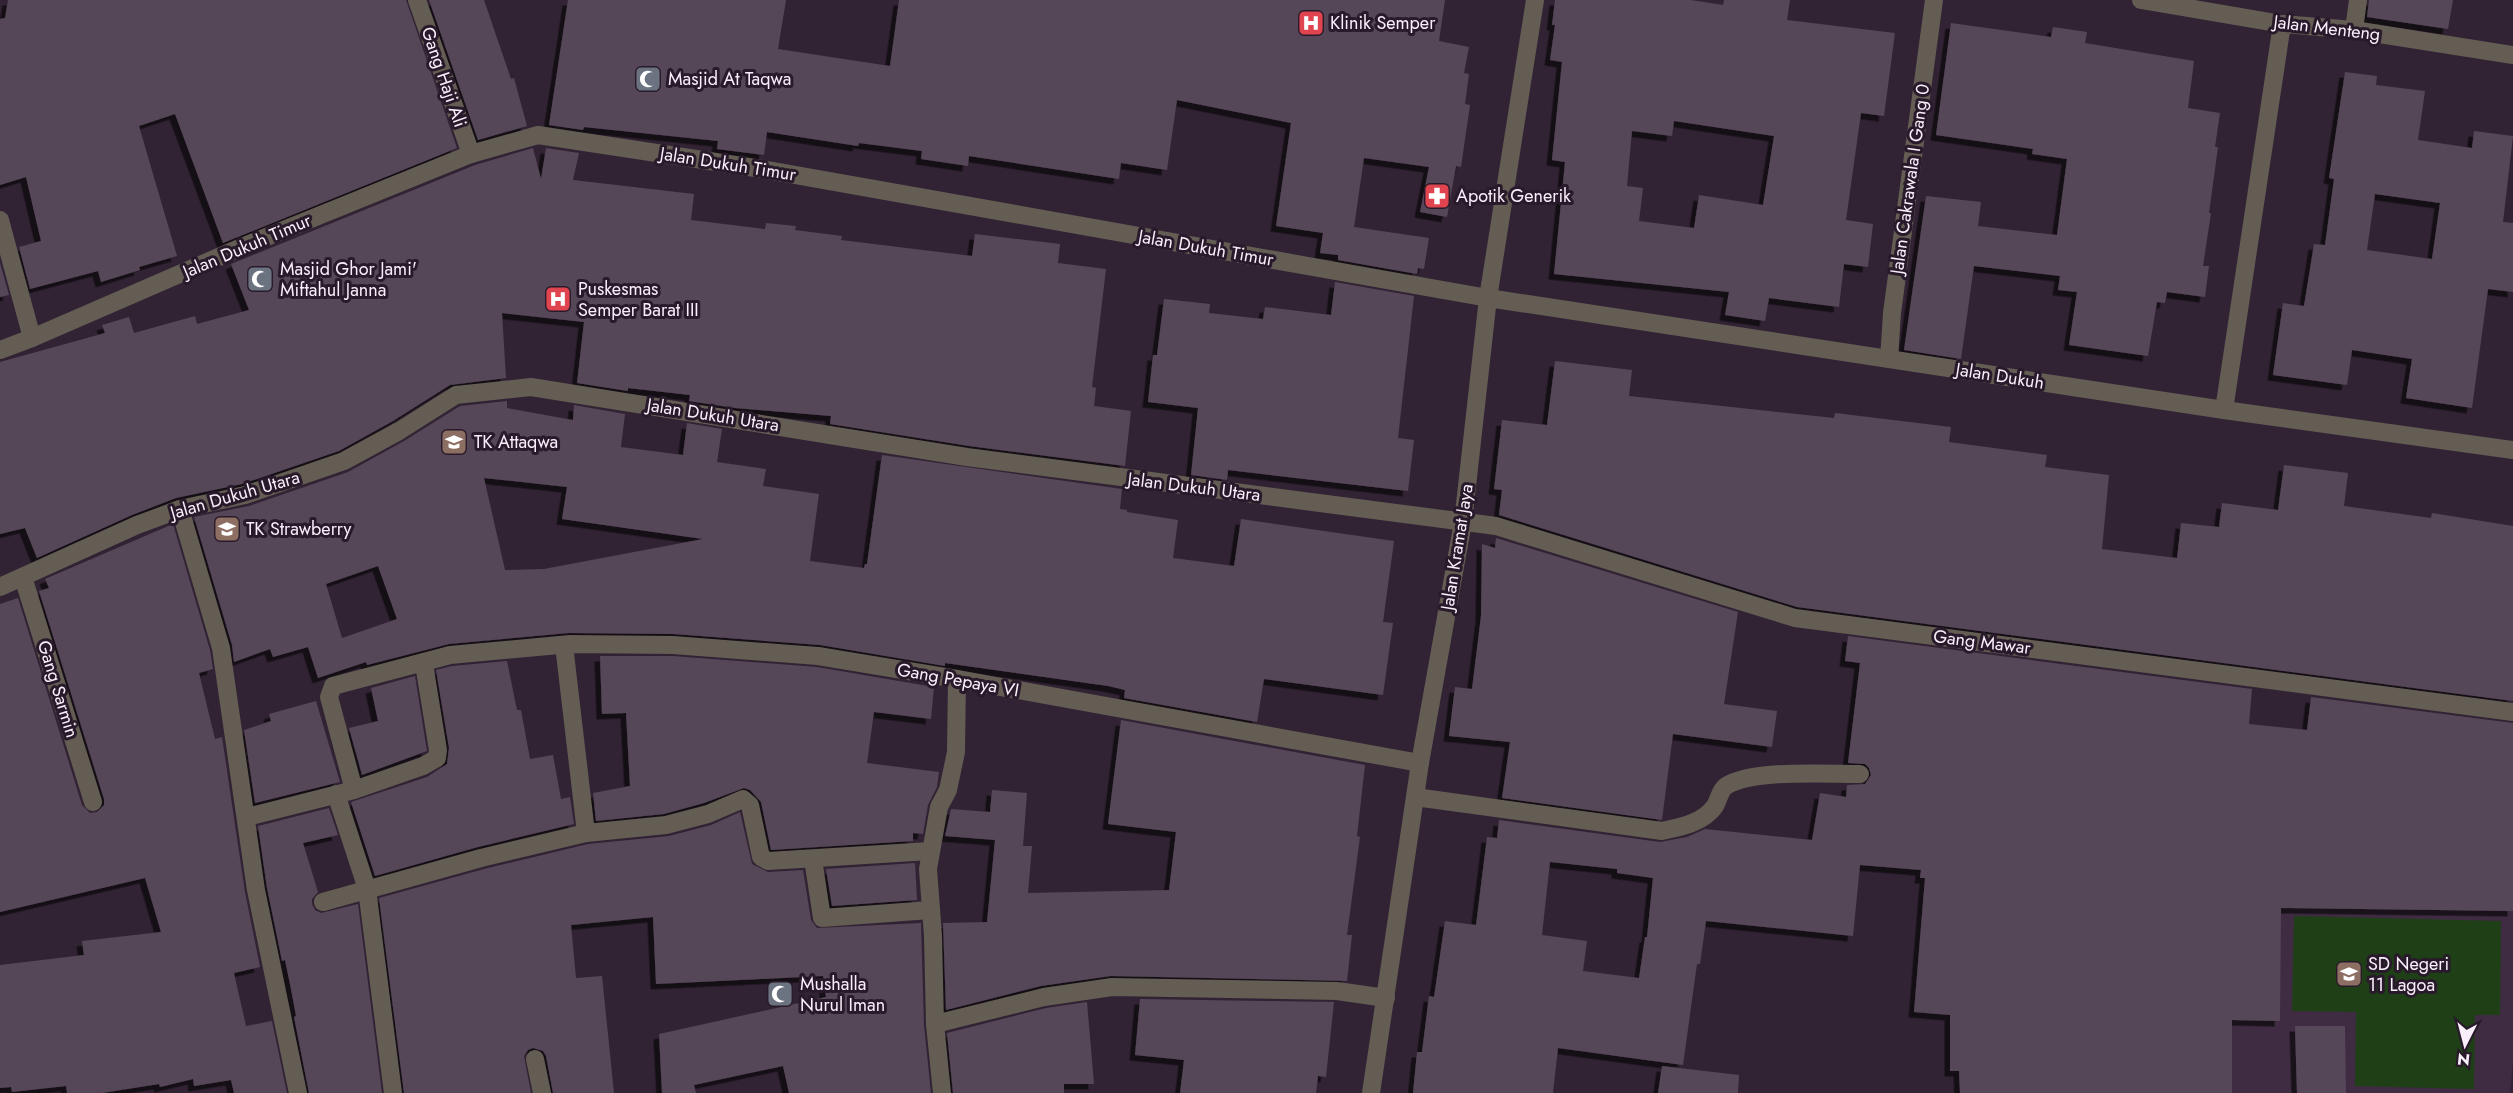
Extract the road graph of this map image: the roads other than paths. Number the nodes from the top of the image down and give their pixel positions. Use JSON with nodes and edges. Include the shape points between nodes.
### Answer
{"nodes":[{"id":1,"x":417,"y":0,"type":"edge"},
{"id":2,"x":1536,"y":0,"type":"edge"},
{"id":3,"x":1934,"y":0,"type":"edge"},
{"id":4,"x":2141,"y":0,"type":"edge"},
{"id":5,"x":2358,"y":0,"type":"edge"},
{"id":6,"x":2165,"y":2,"type":"edge"},
{"id":7,"x":2282,"y":24,"type":"junction"},
{"id":8,"x":2354,"y":30,"type":"junction"},
{"id":9,"x":2513,"y":55,"type":"edge"},
{"id":10,"x":471,"y":154,"type":"junction"},
{"id":11,"x":0,"y":220,"type":"edge"},
{"id":12,"x":1488,"y":298,"type":"junction"},
{"id":13,"x":32,"y":338,"type":"junction"},
{"id":14,"x":0,"y":350,"type":"edge"},
{"id":15,"x":1889,"y":359,"type":"junction"},
{"id":16,"x":2224,"y":410,"type":"junction"},
{"id":17,"x":2513,"y":450,"type":"edge"},
{"id":18,"x":180,"y":509,"type":"junction"},
{"id":19,"x":1463,"y":522,"type":"junction"},
{"id":20,"x":23,"y":577,"type":"junction"},
{"id":21,"x":0,"y":587,"type":"edge"},
{"id":22,"x":564,"y":645,"type":"junction"},
{"id":23,"x":424,"y":664,"type":"junction"},
{"id":24,"x":957,"y":679,"type":"junction"},
{"id":25,"x":2513,"y":712,"type":"edge"},
{"id":26,"x":1420,"y":763,"type":"junction"},
{"id":27,"x":1860,"y":774,"type":"dead end"},
{"id":28,"x":345,"y":792,"type":"junction"},
{"id":29,"x":1415,"y":797,"type":"junction"},
{"id":30,"x":93,"y":802,"type":"dead end"},
{"id":31,"x":247,"y":817,"type":"junction"},
{"id":32,"x":586,"y":833,"type":"junction"},
{"id":33,"x":930,"y":851,"type":"junction"},
{"id":34,"x":813,"y":859,"type":"junction"},
{"id":35,"x":367,"y":889,"type":"junction"},
{"id":36,"x":323,"y":902,"type":"dead end"},
{"id":37,"x":930,"y":910,"type":"junction"},
{"id":38,"x":1386,"y":998,"type":"junction"},
{"id":39,"x":935,"y":1024,"type":"junction"},
{"id":40,"x":535,"y":1059,"type":"dead end"},
{"id":41,"x":298,"y":1093,"type":"edge"},
{"id":42,"x":393,"y":1093,"type":"edge"},
{"id":43,"x":542,"y":1093,"type":"edge"},
{"id":44,"x":942,"y":1093,"type":"edge"},
{"id":45,"x":1371,"y":1093,"type":"edge"}],
"edges":[{"from":1,"to":10,"type":"street","name":"Gang Haji Ali"},
{"from":2,"to":12,"type":"street","name":"Jalan Kramat Jaya"},
{"from":3,"to":15,"type":"street","name":"Jalan Cakrawala I Gang 0"},
{"from":4,"to":6,"type":"street","name":"Jalan Menteng"},
{"from":5,"to":8,"type":"street"},
{"from":6,"to":7,"type":"street","name":"Jalan Menteng"},
{"from":7,"to":8,"type":"street","name":"Jalan Menteng"},
{"from":7,"to":16,"type":"street"},
{"from":8,"to":9,"type":"street","name":"Jalan Menteng"},
{"from":10,"to":12,"type":"street","name":"Jalan Dukuh Timur","via":[[521,138],[556,136]]},
{"from":10,"to":13,"type":"street","name":"Jalan Dukuh Timur"},
{"from":11,"to":13,"type":"street"},
{"from":12,"to":15,"type":"street","name":"Jalan Dukuh"},
{"from":12,"to":19,"type":"street","name":"Jalan Kramat Jaya"},
{"from":13,"to":14,"type":"street","name":"Jalan Dukuh Timur"},
{"from":15,"to":16,"type":"street","name":"Jalan Dukuh"},
{"from":16,"to":17,"type":"street","name":"Jalan Dukuh"},
{"from":18,"to":19,"type":"street","name":"Jalan Dukuh Utara","via":[[244,495],[344,461],[456,395],[531,387],[967,457]]},
{"from":18,"to":20,"type":"street","name":"Jalan Dukuh Utara"},
{"from":18,"to":31,"type":"street","via":[[221,648]]},
{"from":19,"to":25,"type":"street","name":"Gang Mawar","via":[[1496,526],[1795,618]]},
{"from":19,"to":26,"type":"street","name":"Jalan Kramat Jaya"},
{"from":20,"to":21,"type":"street","name":"Jalan Dukuh Utara"},
{"from":20,"to":30,"type":"street","name":"Gang Sarmin"},
{"from":22,"to":23,"type":"street","name":"Gang Pepaya VI","via":[[450,655]]},
{"from":22,"to":24,"type":"street","name":"Gang Pepaya VI","via":[[673,645],[818,656]]},
{"from":22,"to":32,"type":"street"},
{"from":23,"to":28,"type":"street","via":[[437,758]]},
{"from":23,"to":28,"type":"street","name":"Gang Pepaya VI","via":[[333,686],[329,697]]},
{"from":24,"to":26,"type":"street","name":"Gang Pepaya VI"},
{"from":24,"to":33,"type":"street","via":[[956,753]]},
{"from":26,"to":29,"type":"street","name":"Jalan Kramat Jaya"},
{"from":27,"to":29,"type":"street","via":[[1740,779],[1723,787],[1704,817],[1687,826],[1662,831]]},
{"from":28,"to":31,"type":"street"},
{"from":28,"to":35,"type":"street"},
{"from":29,"to":38,"type":"street","name":"Jalan Kramat Jaya"},
{"from":31,"to":41,"type":"street","via":[[256,890]]},
{"from":32,"to":34,"type":"street","via":[[666,825],[708,814],[743,799],[750,805],[763,859]]},
{"from":32,"to":35,"type":"street"},
{"from":33,"to":34,"type":"street"},
{"from":33,"to":37,"type":"street"},
{"from":34,"to":37,"type":"street","via":[[822,918]]},
{"from":35,"to":36,"type":"street"},
{"from":35,"to":42,"type":"street"},
{"from":37,"to":39,"type":"street"},
{"from":38,"to":39,"type":"street","via":[[1337,991],[1112,987],[1044,997]]},
{"from":38,"to":45,"type":"street","name":"Jalan Kramat Jaya"},
{"from":39,"to":44,"type":"street"},
{"from":40,"to":43,"type":"street"}]}
